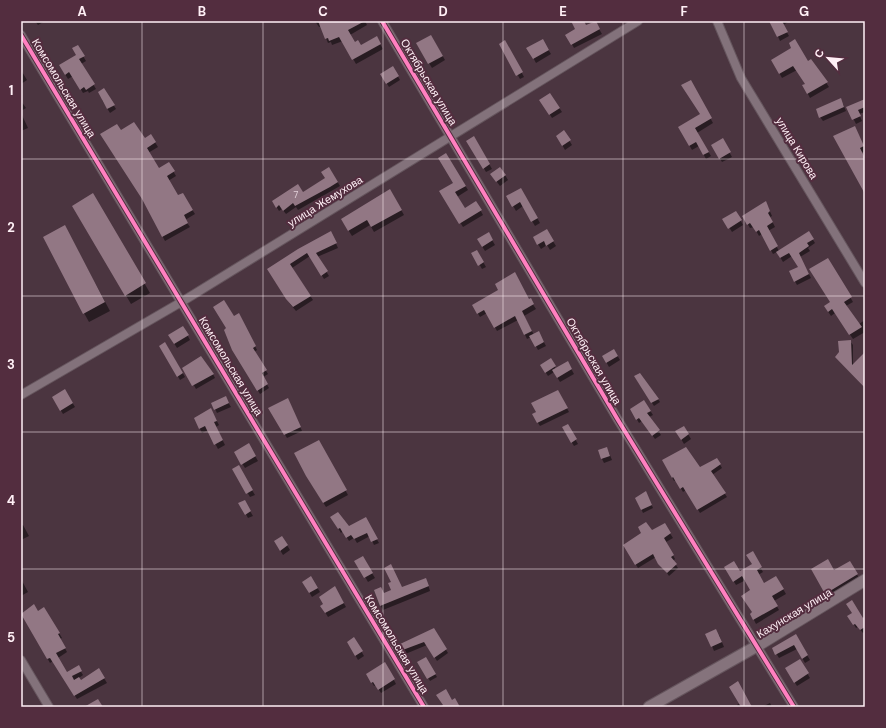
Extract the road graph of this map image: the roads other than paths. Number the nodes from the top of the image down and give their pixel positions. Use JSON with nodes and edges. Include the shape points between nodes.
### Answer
{"nodes":[{"id":1,"x":382,"y":21,"type":"edge"},
{"id":2,"x":638,"y":21,"type":"edge"},
{"id":3,"x":717,"y":21,"type":"edge"},
{"id":4,"x":21,"y":35,"type":"edge"},
{"id":5,"x":451,"y":136,"type":"junction"},
{"id":6,"x":865,"y":283,"type":"edge"},
{"id":7,"x":183,"y":301,"type":"junction"},
{"id":8,"x":21,"y":395,"type":"edge"},
{"id":9,"x":865,"y":580,"type":"edge"},
{"id":10,"x":757,"y":646,"type":"junction"},
{"id":11,"x":21,"y":660,"type":"edge"},
{"id":12,"x":49,"y":707,"type":"edge"},
{"id":13,"x":424,"y":707,"type":"edge"},
{"id":14,"x":649,"y":707,"type":"edge"},
{"id":15,"x":794,"y":707,"type":"edge"}],
"edges":[{"from":1,"to":5,"type":"street","name":"Октябрьская улица"},
{"from":2,"to":5,"type":"street","name":"улица Жемухова"},
{"from":3,"to":6,"type":"street","name":"улица Кирова","via":[[741,78]]},
{"from":4,"to":7,"type":"street","name":"Комсомольская улица"},
{"from":5,"to":7,"type":"street","name":"улица Жемухова"},
{"from":5,"to":10,"type":"street","name":"Октябрьская улица","via":[[618,420]]},
{"from":7,"to":8,"type":"street","name":"улица Жемухова"},
{"from":7,"to":13,"type":"street","name":"Комсомольская улица"},
{"from":9,"to":10,"type":"street","name":"Кахунская улица"},
{"from":10,"to":14,"type":"street","name":"Кахунская улица"},
{"from":10,"to":15,"type":"street","name":"Октябрьская улица"},
{"from":11,"to":12,"type":"street"}]}
